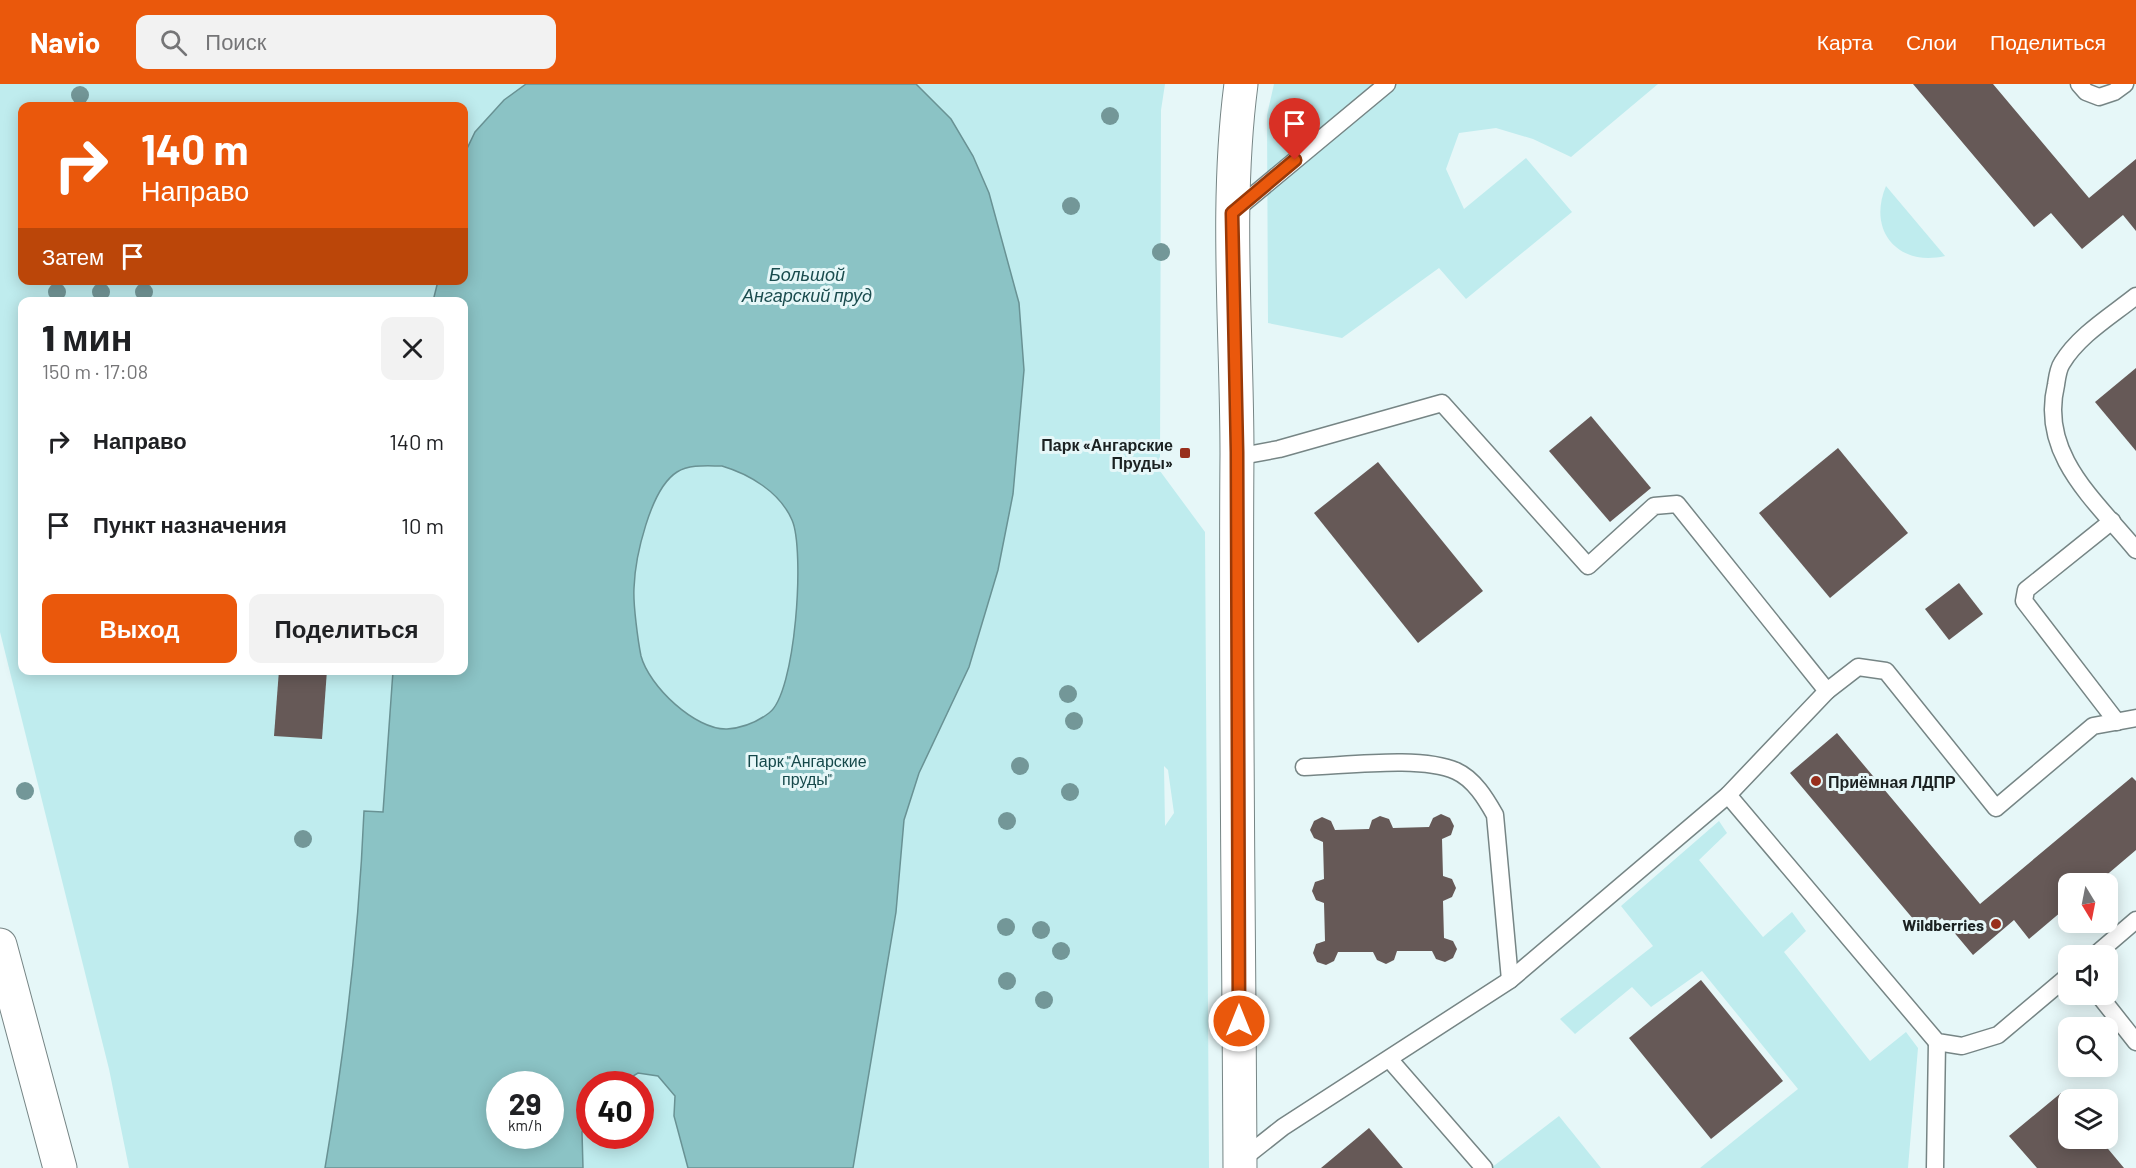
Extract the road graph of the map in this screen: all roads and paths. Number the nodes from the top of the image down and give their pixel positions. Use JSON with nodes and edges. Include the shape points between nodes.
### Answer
{"nodes":[{"id":1,"x":1241,"y":84,"type":"edge"},
{"id":2,"x":1387,"y":84,"type":"edge"},
{"id":3,"x":2079,"y":84,"type":"edge"},
{"id":4,"x":2125,"y":84,"type":"edge"},
{"id":5,"x":1232,"y":213,"type":"junction"},
{"id":6,"x":2136,"y":296,"type":"edge"},
{"id":7,"x":1236,"y":457,"type":"junction"},
{"id":8,"x":2112,"y":521,"type":"junction"},
{"id":9,"x":2136,"y":550,"type":"edge"},
{"id":10,"x":1827,"y":691,"type":"junction"},
{"id":11,"x":2136,"y":718,"type":"edge"},
{"id":12,"x":2117,"y":722,"type":"junction"},
{"id":13,"x":1304,"y":767,"type":"dead end"},
{"id":14,"x":1728,"y":795,"type":"junction"},
{"id":15,"x":2136,"y":920,"type":"edge"},
{"id":16,"x":0,"y":945,"type":"edge"},
{"id":17,"x":2107,"y":945,"type":"edge"},
{"id":18,"x":1510,"y":980,"type":"junction"},
{"id":19,"x":2058,"y":984,"type":"edge"},
{"id":20,"x":2107,"y":1005,"type":"edge"},
{"id":21,"x":1937,"y":1042,"type":"junction"},
{"id":22,"x":2136,"y":1042,"type":"edge"},
{"id":23,"x":1390,"y":1060,"type":"junction"},
{"id":24,"x":1240,"y":1165,"type":"edge"},
{"id":25,"x":60,"y":1168,"type":"edge"},
{"id":26,"x":1484,"y":1168,"type":"edge"},
{"id":27,"x":1935,"y":1168,"type":"edge"}],
"edges":[{"from":1,"to":5,"type":"street","via":[[1234,136]]},
{"from":2,"to":5,"type":"lane"},
{"from":3,"to":4,"type":"lane","via":[[2098,97]]},
{"from":5,"to":7,"type":"street"},
{"from":6,"to":8,"type":"lane","via":[[2078,343],[2061,365],[2053,398],[2054,437],[2069,470]]},
{"from":7,"to":10,"type":"lane","via":[[1442,403],[1588,566],[1654,506],[1677,504]]},
{"from":7,"to":24,"type":"street"},
{"from":8,"to":9,"type":"lane"},
{"from":8,"to":12,"type":"lane","via":[[2026,590],[2024,601]]},
{"from":10,"to":12,"type":"lane","via":[[1858,667],[1886,671],[1996,808],[2093,726]]},
{"from":10,"to":14,"type":"lane"},
{"from":11,"to":12,"type":"lane"},
{"from":13,"to":18,"type":"lane","via":[[1426,763],[1457,771],[1482,792],[1495,815]]},
{"from":14,"to":18,"type":"lane"},
{"from":14,"to":21,"type":"lane"},
{"from":15,"to":17,"type":"lane"},
{"from":16,"to":25,"type":"street"},
{"from":18,"to":23,"type":"lane"},
{"from":19,"to":21,"type":"lane","via":[[1998,1035],[1962,1046]]},
{"from":20,"to":22,"type":"lane"},
{"from":21,"to":27,"type":"lane"},
{"from":23,"to":24,"type":"lane","via":[[1283,1127]]},
{"from":23,"to":26,"type":"lane"}]}
